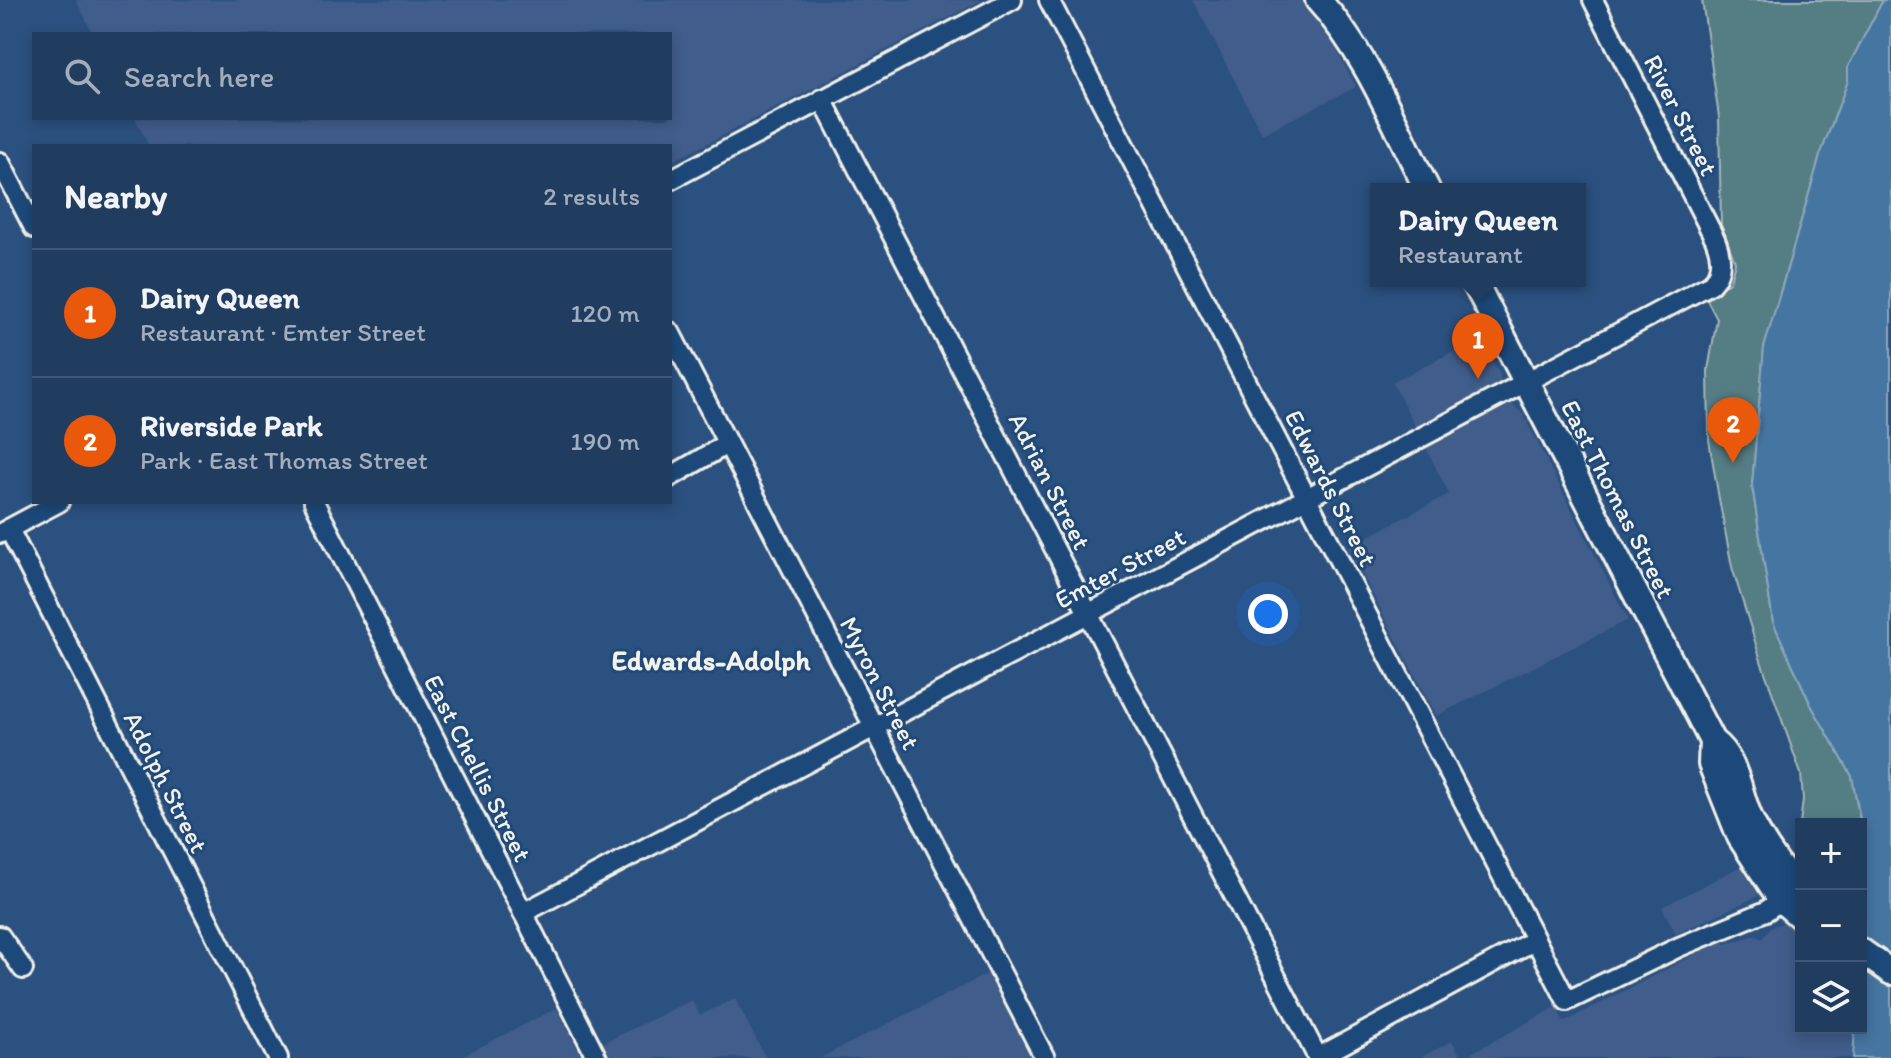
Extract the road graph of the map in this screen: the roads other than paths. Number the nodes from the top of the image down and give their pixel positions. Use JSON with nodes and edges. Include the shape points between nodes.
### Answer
{"nodes":[{"id":1,"x":1012,"y":0,"type":"edge"},
{"id":2,"x":1049,"y":0,"type":"edge"},
{"id":3,"x":1318,"y":0,"type":"edge"},
{"id":4,"x":1593,"y":0,"type":"edge"},
{"id":5,"x":1333,"y":10,"type":"edge"},
{"id":6,"x":822,"y":99,"type":"junction"},
{"id":7,"x":0,"y":162,"type":"edge"},
{"id":8,"x":672,"y":179,"type":"edge"},
{"id":9,"x":1424,"y":183,"type":"edge"},
{"id":10,"x":32,"y":224,"type":"edge"},
{"id":11,"x":1721,"y":253,"type":"joint"},
{"id":12,"x":1477,"y":287,"type":"edge"},
{"id":13,"x":672,"y":336,"type":"edge"},
{"id":14,"x":1525,"y":381,"type":"junction"},
{"id":15,"x":727,"y":444,"type":"junction"},
{"id":16,"x":672,"y":476,"type":"edge"},
{"id":17,"x":1308,"y":499,"type":"junction"},
{"id":18,"x":55,"y":504,"type":"edge"},
{"id":19,"x":315,"y":504,"type":"edge"},
{"id":20,"x":5,"y":531,"type":"edge"},
{"id":21,"x":1089,"y":614,"type":"junction"},
{"id":22,"x":874,"y":727,"type":"junction"},
{"id":23,"x":1791,"y":896,"type":"edge"},
{"id":24,"x":523,"y":913,"type":"junction"},
{"id":25,"x":0,"y":936,"type":"edge"},
{"id":26,"x":1535,"y":940,"type":"junction"},
{"id":27,"x":1867,"y":955,"type":"edge"},
{"id":28,"x":23,"y":969,"type":"dead end"},
{"id":29,"x":1891,"y":972,"type":"edge"},
{"id":30,"x":278,"y":1058,"type":"edge"},
{"id":31,"x":597,"y":1058,"type":"edge"},
{"id":32,"x":1045,"y":1058,"type":"edge"},
{"id":33,"x":1318,"y":1058,"type":"edge"}],
"edges":[{"from":1,"to":6,"type":"street"},
{"from":2,"to":17,"type":"street","name":"Edwards Street"},
{"from":3,"to":5,"type":"main road"},
{"from":4,"to":11,"type":"street","name":"River Street"},
{"from":5,"to":9,"type":"main road"},
{"from":6,"to":8,"type":"street"},
{"from":6,"to":21,"type":"street","name":"Adrian Street"},
{"from":7,"to":10,"type":"street"},
{"from":11,"to":14,"type":"street","name":"Emter Street","via":[[1716,279],[1703,290]]},
{"from":12,"to":14,"type":"main road","name":"East Thomas Street"},
{"from":13,"to":15,"type":"street","name":"Myron Street"},
{"from":14,"to":17,"type":"street","name":"Emter Street"},
{"from":14,"to":23,"type":"main road","name":"East Thomas Street","via":[[1712,741],[1731,760],[1743,801]]},
{"from":15,"to":16,"type":"street"},
{"from":15,"to":22,"type":"street","name":"Myron Street"},
{"from":17,"to":21,"type":"street","name":"Emter Street"},
{"from":17,"to":26,"type":"street","name":"Edwards Street"},
{"from":18,"to":20,"type":"street"},
{"from":19,"to":24,"type":"street","name":"East Chellis Street"},
{"from":20,"to":30,"type":"street","name":"Adolph Street"},
{"from":21,"to":22,"type":"street","name":"Emter Street"},
{"from":21,"to":33,"type":"street","name":"Adrian Street"},
{"from":22,"to":24,"type":"street","name":"Emter Street"},
{"from":22,"to":32,"type":"street","name":"Myron Street"},
{"from":23,"to":26,"type":"street","name":"Edwards Street","via":[[1567,1001]]},
{"from":24,"to":31,"type":"street","name":"East Chellis Street"},
{"from":25,"to":28,"type":"street"},
{"from":26,"to":33,"type":"street"},
{"from":27,"to":29,"type":"main road"}]}
